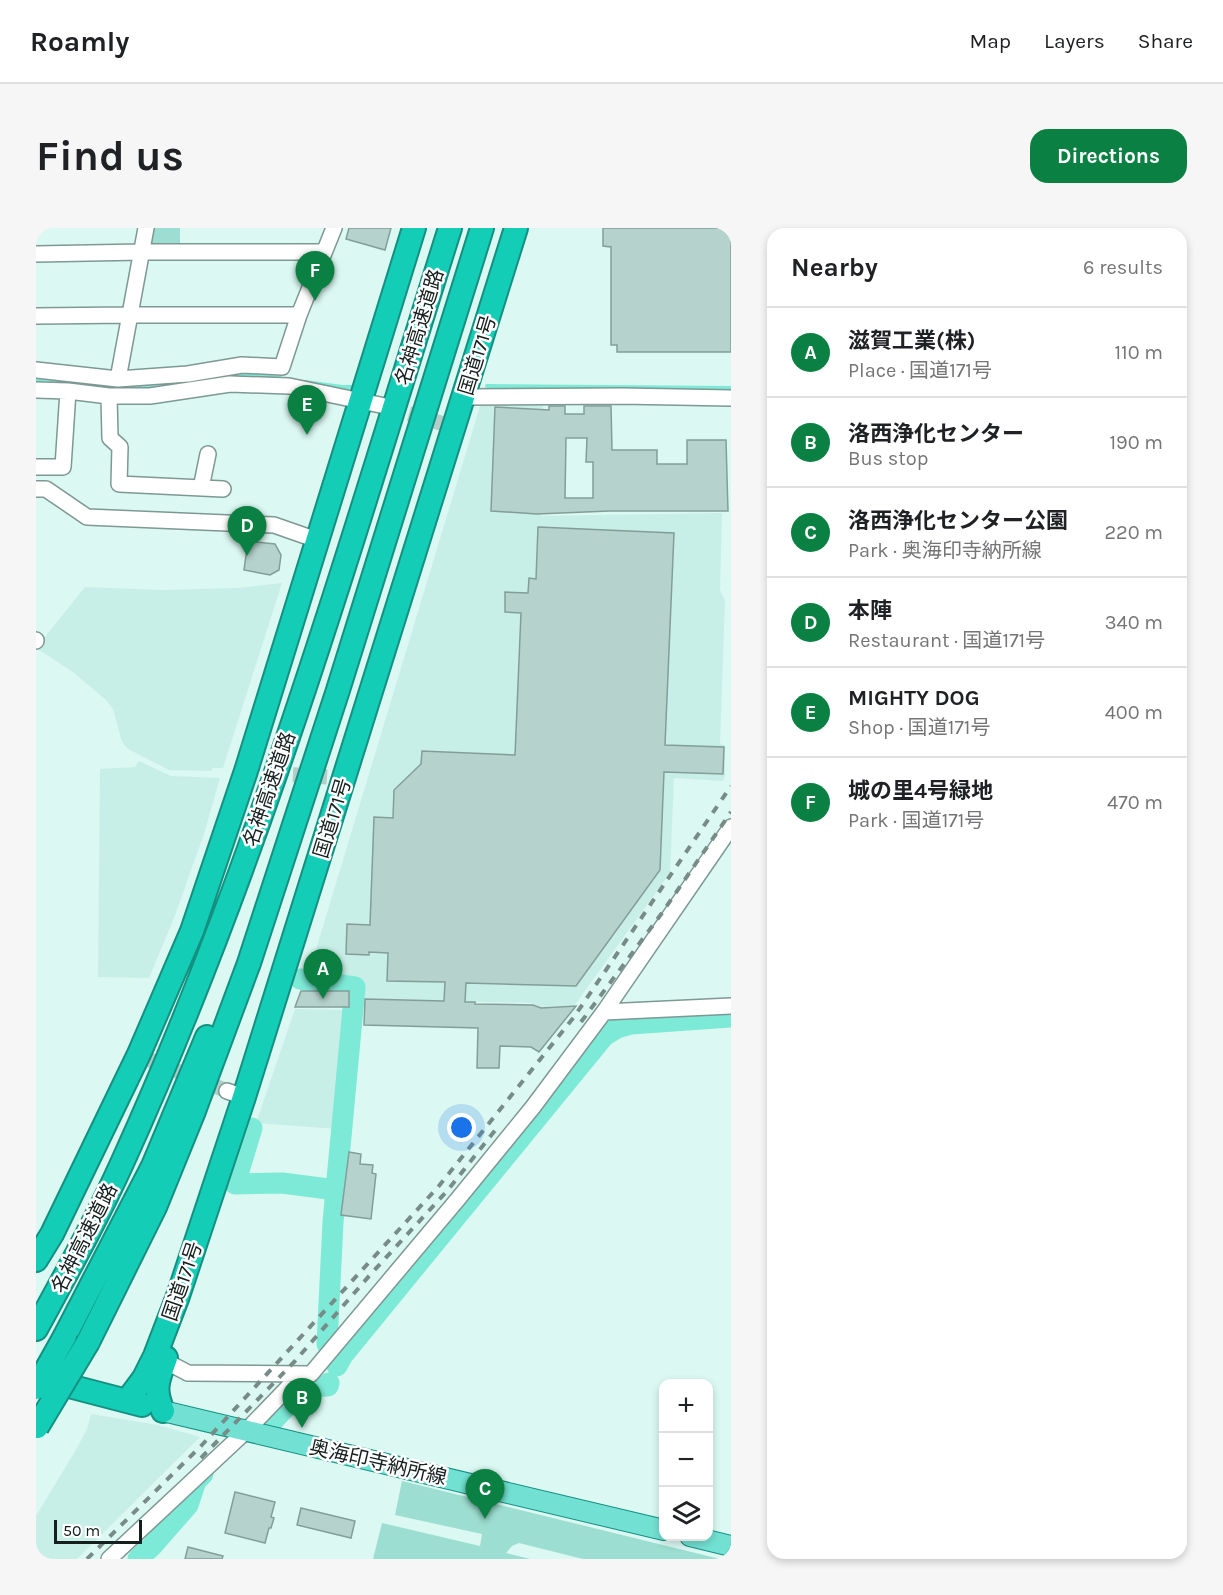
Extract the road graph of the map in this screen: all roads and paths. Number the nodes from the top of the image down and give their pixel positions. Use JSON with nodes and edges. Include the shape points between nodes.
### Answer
{"nodes":[{"id":1,"x":146,"y":228,"type":"edge"},
{"id":2,"x":334,"y":228,"type":"edge"},
{"id":3,"x":414,"y":228,"type":"edge"},
{"id":4,"x":450,"y":228,"type":"edge"},
{"id":5,"x":483,"y":228,"type":"edge"},
{"id":6,"x":516,"y":228,"type":"edge"},
{"id":7,"x":142,"y":252,"type":"junction"},
{"id":8,"x":324,"y":252,"type":"junction"},
{"id":9,"x":36,"y":254,"type":"edge"},
{"id":10,"x":130,"y":315,"type":"junction"},
{"id":11,"x":299,"y":315,"type":"junction"},
{"id":12,"x":36,"y":316,"type":"edge"},
{"id":13,"x":36,"y":370,"type":"edge"},
{"id":14,"x":118,"y":379,"type":"junction"},
{"id":15,"x":36,"y":390,"type":"edge"},
{"id":16,"x":68,"y":391,"type":"junction"},
{"id":17,"x":109,"y":396,"type":"junction"},
{"id":18,"x":464,"y":397,"type":"junction"},
{"id":19,"x":731,"y":398,"type":"edge"},
{"id":20,"x":361,"y":402,"type":"junction"},
{"id":21,"x":385,"y":406,"type":"tunnel mouth"},
{"id":22,"x":208,"y":454,"type":"dead end"},
{"id":23,"x":36,"y":467,"type":"edge"},
{"id":24,"x":201,"y":488,"type":"junction"},
{"id":25,"x":36,"y":489,"type":"edge"},
{"id":26,"x":223,"y":489,"type":"dead end"},
{"id":27,"x":317,"y":540,"type":"junction"},
{"id":28,"x":338,"y":690,"type":"junction"},
{"id":29,"x":246,"y":771,"type":"junction"},
{"id":30,"x":270,"y":773,"type":"tunnel mouth"},
{"id":31,"x":731,"y":827,"type":"edge"},
{"id":32,"x":731,"y":1006,"type":"edge"},
{"id":33,"x":604,"y":1012,"type":"junction"},
{"id":34,"x":203,"y":1221,"type":"junction"},
{"id":35,"x":36,"y":1260,"type":"edge"},
{"id":36,"x":36,"y":1329,"type":"edge"},
{"id":37,"x":165,"y":1361,"type":"junction"},
{"id":38,"x":301,"y":1374,"type":"junction"},
{"id":39,"x":36,"y":1377,"type":"edge"},
{"id":40,"x":36,"y":1388,"type":"edge"},
{"id":41,"x":127,"y":1401,"type":"junction"},
{"id":42,"x":163,"y":1411,"type":"junction"},
{"id":43,"x":37,"y":1428,"type":"edge"},
{"id":44,"x":246,"y":1431,"type":"junction"},
{"id":45,"x":659,"y":1529,"type":"edge"},
{"id":46,"x":710,"y":1541,"type":"edge"},
{"id":47,"x":731,"y":1546,"type":"edge"},
{"id":48,"x":109,"y":1559,"type":"edge"}],
"edges":[{"from":1,"to":7,"type":"street"},
{"from":2,"to":8,"type":"street"},
{"from":3,"to":20,"type":"highway"},
{"from":4,"to":36,"type":"highway","name":"名神高速道路","via":[[323,633],[214,943],[123,1163]]},
{"from":5,"to":28,"type":"highway","name":"名神高速道路"},
{"from":6,"to":18,"type":"highway","name":"国道171号"},
{"from":7,"to":8,"type":"street"},
{"from":7,"to":9,"type":"street"},
{"from":7,"to":10,"type":"street"},
{"from":8,"to":11,"type":"street"},
{"from":10,"to":11,"type":"street"},
{"from":10,"to":12,"type":"street"},
{"from":10,"to":14,"type":"street"},
{"from":11,"to":14,"type":"street","via":[[282,367],[242,365]]},
{"from":13,"to":14,"type":"street"},
{"from":15,"to":16,"type":"street"},
{"from":16,"to":17,"type":"street"},
{"from":16,"to":23,"type":"street","via":[[63,468]]},
{"from":17,"to":20,"type":"street","via":[[150,396],[230,384],[289,386]]},
{"from":17,"to":24,"type":"street","via":[[110,438],[120,447],[119,484]]},
{"from":18,"to":19,"type":"street"},
{"from":18,"to":34,"type":"highway","name":"国道171号","via":[[449,425],[335,778],[235,1094]]},
{"from":20,"to":21,"type":"street"},
{"from":20,"to":27,"type":"highway"},
{"from":22,"to":24,"type":"street"},
{"from":24,"to":26,"type":"street"},
{"from":25,"to":27,"type":"street","via":[[46,489],[87,517],[274,525]]},
{"from":27,"to":29,"type":"highway"},
{"from":28,"to":40,"type":"highway","name":"名神高速道路","bridge":true,"via":[[288,837],[153,1166]]},
{"from":28,"to":43,"type":"highway","name":"名神高速道路","bridge":true,"via":[[249,963],[199,1100],[155,1207],[88,1342]]},
{"from":29,"to":30,"type":"street"},
{"from":29,"to":35,"type":"highway","via":[[145,1057]]},
{"from":31,"to":33,"type":"street"},
{"from":32,"to":33,"type":"street"},
{"from":33,"to":38,"type":"street","via":[[458,1199],[311,1374]]},
{"from":34,"to":37,"type":"highway","via":[[201,1252]]},
{"from":34,"to":41,"type":"highway","name":"国道171号","via":[[155,1356]]},
{"from":37,"to":38,"type":"street","via":[[188,1373]]},
{"from":37,"to":42,"type":"highway","via":[[157,1391]]},
{"from":38,"to":44,"type":"street"},
{"from":39,"to":41,"type":"highway"},
{"from":41,"to":42,"type":"highway"},
{"from":42,"to":44,"type":"main road","name":"奥海印寺納所線"},
{"from":44,"to":45,"type":"main road","name":"奥海印寺納所線"},
{"from":44,"to":48,"type":"street"},
{"from":46,"to":47,"type":"main road"}]}
